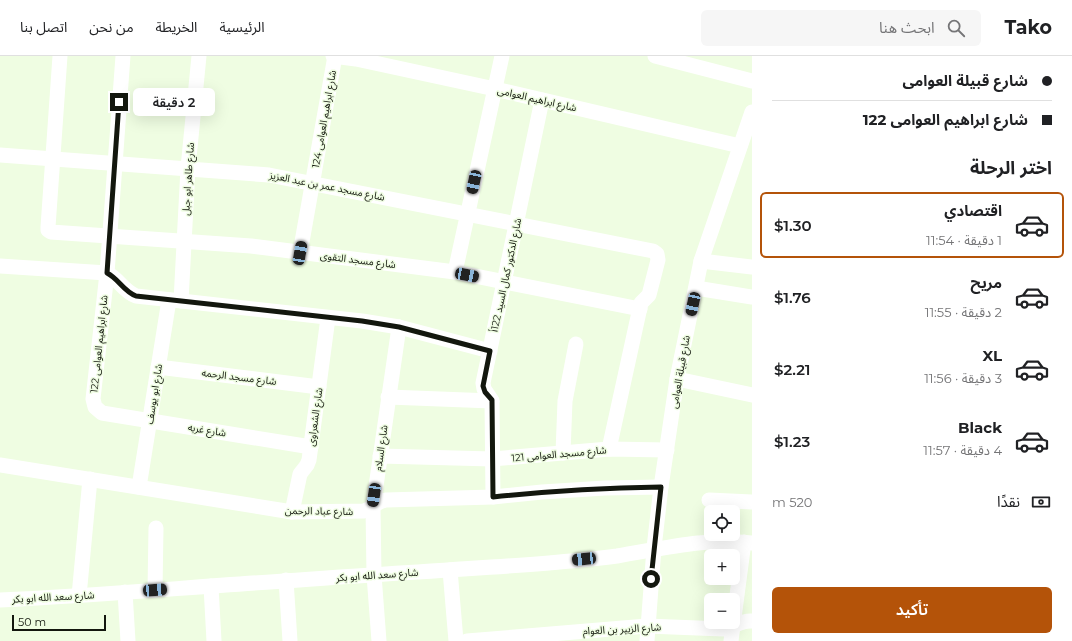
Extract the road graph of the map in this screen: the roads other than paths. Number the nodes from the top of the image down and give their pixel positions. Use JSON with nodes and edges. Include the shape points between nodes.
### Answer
{"nodes":[{"id":1,"x":60,"y":56,"type":"edge"},
{"id":2,"x":123,"y":56,"type":"edge"},
{"id":3,"x":198,"y":56,"type":"edge"},
{"id":4,"x":334,"y":56,"type":"edge"},
{"id":5,"x":502,"y":56,"type":"edge"},
{"id":6,"x":655,"y":56,"type":"edge"},
{"id":7,"x":357,"y":58,"type":"edge"},
{"id":8,"x":673,"y":58,"type":"edge"},
{"id":9,"x":752,"y":81,"type":"edge"},
{"id":10,"x":495,"y":89,"type":"junction"},
{"id":11,"x":542,"y":100,"type":"junction"},
{"id":12,"x":751,"y":119,"type":"edge"},
{"id":13,"x":740,"y":146,"type":"junction"},
{"id":14,"x":0,"y":155,"type":"edge"},
{"id":15,"x":53,"y":159,"type":"junction"},
{"id":16,"x":115,"y":163,"type":"junction"},
{"id":17,"x":188,"y":168,"type":"junction"},
{"id":18,"x":312,"y":183,"type":"junction"},
{"id":19,"x":467,"y":214,"type":"junction"},
{"id":20,"x":517,"y":223,"type":"junction"},
{"id":21,"x":110,"y":237,"type":"junction"},
{"id":22,"x":184,"y":242,"type":"junction"},
{"id":23,"x":300,"y":253,"type":"junction"},
{"id":24,"x":701,"y":261,"type":"junction"},
{"id":25,"x":0,"y":266,"type":"edge"},
{"id":26,"x":752,"y":267,"type":"edge"},
{"id":27,"x":455,"y":272,"type":"junction"},
{"id":28,"x":107,"y":273,"type":"junction"},
{"id":29,"x":504,"y":282,"type":"junction"},
{"id":30,"x":696,"y":288,"type":"junction"},
{"id":31,"x":752,"y":296,"type":"edge"},
{"id":32,"x":175,"y":301,"type":"junction"},
{"id":33,"x":640,"y":309,"type":"junction"},
{"id":34,"x":328,"y":318,"type":"junction"},
{"id":35,"x":399,"y":327,"type":"junction"},
{"id":36,"x":576,"y":344,"type":"dead end"},
{"id":37,"x":490,"y":351,"type":"junction"},
{"id":38,"x":158,"y":367,"type":"junction"},
{"id":39,"x":677,"y":379,"type":"junction"},
{"id":40,"x":319,"y":387,"type":"junction"},
{"id":41,"x":752,"y":394,"type":"edge"},
{"id":42,"x":388,"y":396,"type":"junction"},
{"id":43,"x":492,"y":400,"type":"junction"},
{"id":44,"x":102,"y":413,"type":"joint"},
{"id":45,"x":150,"y":421,"type":"junction"},
{"id":46,"x":311,"y":447,"type":"junction"},
{"id":47,"x":609,"y":450,"type":"junction"},
{"id":48,"x":667,"y":450,"type":"junction"},
{"id":49,"x":563,"y":453,"type":"junction"},
{"id":50,"x":380,"y":456,"type":"junction"},
{"id":51,"x":492,"y":459,"type":"junction"},
{"id":52,"x":0,"y":465,"type":"edge"},
{"id":53,"x":90,"y":480,"type":"junction"},
{"id":54,"x":139,"y":487,"type":"junction"},
{"id":55,"x":661,"y":487,"type":"junction"},
{"id":56,"x":493,"y":497,"type":"junction"},
{"id":57,"x":709,"y":500,"type":"dead end"},
{"id":58,"x":752,"y":502,"type":"edge"},
{"id":59,"x":373,"y":507,"type":"junction"},
{"id":60,"x":292,"y":512,"type":"junction"},
{"id":61,"x":156,"y":528,"type":"dead end"},
{"id":62,"x":748,"y":543,"type":"edge"},
{"id":63,"x":654,"y":548,"type":"junction"},
{"id":64,"x":450,"y":570,"type":"junction"},
{"id":65,"x":374,"y":575,"type":"junction"},
{"id":66,"x":286,"y":580,"type":"junction"},
{"id":67,"x":210,"y":586,"type":"junction"},
{"id":68,"x":155,"y":590,"type":"junction"},
{"id":69,"x":125,"y":592,"type":"junction"},
{"id":70,"x":740,"y":593,"type":"edge"},
{"id":71,"x":79,"y":596,"type":"junction"},
{"id":72,"x":0,"y":600,"type":"edge"},
{"id":73,"x":752,"y":621,"type":"edge"},
{"id":74,"x":740,"y":622,"type":"edge"},
{"id":75,"x":647,"y":626,"type":"junction"},
{"id":76,"x":704,"y":628,"type":"edge"},
{"id":77,"x":733,"y":629,"type":"edge"},
{"id":78,"x":526,"y":639,"type":"edge"},
{"id":79,"x":128,"y":641,"type":"edge"},
{"id":80,"x":214,"y":641,"type":"edge"},
{"id":81,"x":290,"y":641,"type":"edge"},
{"id":82,"x":379,"y":641,"type":"edge"},
{"id":83,"x":456,"y":641,"type":"edge"},
{"id":84,"x":467,"y":641,"type":"edge"},
{"id":85,"x":647,"y":641,"type":"edge"},
{"id":86,"x":731,"y":641,"type":"edge"}],
"edges":[{"from":1,"to":15,"type":"street"},
{"from":2,"to":16,"type":"street","name":"شارع ابراهيم العوامى 122"},
{"from":3,"to":17,"type":"street","name":"شارع طاهر ابو جبل"},
{"from":4,"to":7,"type":"street","name":"شارع ابراهيم العوامى"},
{"from":4,"to":18,"type":"street","name":"شارع ابراهيم العوامى 124"},
{"from":5,"to":10,"type":"street"},
{"from":6,"to":8,"type":"street"},
{"from":7,"to":10,"type":"street","name":"شارع ابراهيم العوامى"},
{"from":8,"to":9,"type":"street"},
{"from":10,"to":11,"type":"street","name":"شارع ابراهيم العوامى"},
{"from":10,"to":19,"type":"street"},
{"from":11,"to":13,"type":"street","name":"شارع ابراهيم العوامى"},
{"from":11,"to":20,"type":"street","name":"شارع الدكتور كمال السيد 122أ"},
{"from":12,"to":13,"type":"street","name":"شارع قبيلة العوامى"},
{"from":13,"to":24,"type":"street","name":"شارع قبيلة العوامى"},
{"from":14,"to":15,"type":"street","name":"شارع مسجد عمر بن عبد العزيز"},
{"from":15,"to":16,"type":"street","name":"شارع مسجد عمر بن عبد العزيز"},
{"from":15,"to":21,"type":"street","name":"شارع مسجد التقوى","via":[[48,230]]},
{"from":16,"to":17,"type":"street","name":"شارع مسجد عمر بن عبد العزيز"},
{"from":16,"to":21,"type":"street","name":"شارع ابراهيم العوامى 122"},
{"from":17,"to":18,"type":"street","name":"شارع مسجد عمر بن عبد العزيز","via":[[269,175]]},
{"from":17,"to":22,"type":"street","name":"شارع طاهر ابو جبل"},
{"from":18,"to":19,"type":"street","name":"شارع مسجد عمر بن عبد العزيز"},
{"from":18,"to":23,"type":"street","name":"شارع ابراهيم العوامى 124"},
{"from":19,"to":20,"type":"street","name":"شارع مسجد عمر بن عبد العزيز"},
{"from":19,"to":27,"type":"street"},
{"from":20,"to":29,"type":"street","name":"شارع الدكتور كمال السيد 122أ"},
{"from":20,"to":33,"type":"street","name":"شارع مسجد عمر بن عبد العزيز","via":[[651,250],[657,254],[658,260],[650,291],[641,303]]},
{"from":21,"to":22,"type":"street","name":"شارع مسجد التقوى"},
{"from":21,"to":28,"type":"street","name":"شارع ابراهيم العوامى 122"},
{"from":22,"to":23,"type":"street","name":"شارع مسجد التقوى","via":[[251,246]]},
{"from":22,"to":32,"type":"street","name":"شارع طاهر ابو جبل"},
{"from":23,"to":27,"type":"street","name":"شارع مسجد التقوى"},
{"from":24,"to":26,"type":"street"},
{"from":24,"to":30,"type":"street","name":"شارع قبيلة العوامى"},
{"from":25,"to":28,"type":"street"},
{"from":27,"to":29,"type":"street","name":"شارع مسجد التقوى"},
{"from":28,"to":32,"type":"street","via":[[131,294]]},
{"from":28,"to":44,"type":"street","name":"شارع ابراهيم العوامى 122","via":[[94,399],[96,407]]},
{"from":29,"to":33,"type":"street","name":"شارع مسجد التقوى"},
{"from":29,"to":37,"type":"street","name":"شارع الدكتور كمال السيد 122أ"},
{"from":30,"to":31,"type":"street"},
{"from":30,"to":39,"type":"street","name":"شارع قبيلة العوامى"},
{"from":32,"to":34,"type":"street"},
{"from":32,"to":38,"type":"street","name":"شارع ابو يوسف"},
{"from":33,"to":47,"type":"street"},
{"from":34,"to":35,"type":"street"},
{"from":34,"to":40,"type":"street","name":"شارع الشعراوى"},
{"from":35,"to":37,"type":"street"},
{"from":35,"to":42,"type":"street","name":"شارع السلام"},
{"from":36,"to":49,"type":"street","via":[[565,401]]},
{"from":37,"to":43,"type":"street","name":"شارع الدكتور كمال السيد 122أ","via":[[483,386]]},
{"from":38,"to":40,"type":"street","name":"شارع مسجد الرحمه"},
{"from":38,"to":45,"type":"street","name":"شارع ابو يوسف"},
{"from":39,"to":41,"type":"street"},
{"from":39,"to":48,"type":"street","name":"شارع قبيلة العوامى"},
{"from":40,"to":46,"type":"street","name":"شارع الشعراوى"},
{"from":42,"to":43,"type":"street"},
{"from":42,"to":50,"type":"street","name":"شارع السلام"},
{"from":43,"to":51,"type":"street","name":"شارع الدكتور كمال السيد 122أ"},
{"from":44,"to":45,"type":"street","name":"شارع غربه"},
{"from":45,"to":46,"type":"street","name":"شارع غربه"},
{"from":45,"to":54,"type":"street","name":"شارع ابو يوسف"},
{"from":46,"to":60,"type":"street","name":"شارع الشعراوى","via":[[308,463],[300,474]]},
{"from":47,"to":48,"type":"street","name":"شارع مسجد العوامى 121"},
{"from":47,"to":49,"type":"street","name":"شارع مسجد العوامى 121"},
{"from":48,"to":55,"type":"street","name":"شارع قبيلة العوامى"},
{"from":49,"to":51,"type":"street","name":"شارع مسجد العوامى 121"},
{"from":50,"to":51,"type":"street","name":"شارع مسجد العوامى 121"},
{"from":50,"to":59,"type":"street","name":"شارع السلام"},
{"from":51,"to":56,"type":"street","name":"شارع الدكتور كمال السيد 122أ"},
{"from":52,"to":53,"type":"street","name":"شارع عباد الرحمن"},
{"from":53,"to":54,"type":"street","name":"شارع عباد الرحمن"},
{"from":53,"to":71,"type":"street"},
{"from":54,"to":60,"type":"street","name":"شارع عباد الرحمن"},
{"from":55,"to":56,"type":"street","name":"شارع عباد الرحمن","via":[[581,489]]},
{"from":55,"to":63,"type":"street","name":"شارع قبيلة العوامى"},
{"from":56,"to":59,"type":"street","name":"شارع عباد الرحمن","via":[[386,500]]},
{"from":57,"to":58,"type":"street"},
{"from":59,"to":60,"type":"street","name":"شارع عباد الرحمن","via":[[364,511]]},
{"from":59,"to":65,"type":"street","name":"شارع السلام"},
{"from":61,"to":68,"type":"street"},
{"from":62,"to":63,"type":"street","name":"شارع سعد الله ابو بكر","via":[[700,542]]},
{"from":62,"to":70,"type":"street"},
{"from":63,"to":64,"type":"street","name":"شارع سعد الله ابو بكر","via":[[616,556]]},
{"from":63,"to":75,"type":"street","name":"شارع قبيلة العوامى"},
{"from":64,"to":65,"type":"street","name":"شارع سعد الله ابو بكر"},
{"from":64,"to":83,"type":"street"},
{"from":65,"to":66,"type":"street","name":"شارع سعد الله ابو بكر"},
{"from":65,"to":82,"type":"street","name":"شارع السلام"},
{"from":66,"to":67,"type":"street","name":"شارع سعد الله ابو بكر"},
{"from":66,"to":81,"type":"street"},
{"from":67,"to":68,"type":"street","name":"شارع سعد الله ابو بكر"},
{"from":67,"to":80,"type":"street"},
{"from":68,"to":69,"type":"street","name":"شارع سعد الله ابو بكر"},
{"from":69,"to":71,"type":"street","name":"شارع سعد الله ابو بكر"},
{"from":69,"to":79,"type":"street"},
{"from":71,"to":72,"type":"street","name":"شارع سعد الله ابو بكر"},
{"from":73,"to":74,"type":"street","name":"شارع الزبير بن العوام"},
{"from":75,"to":76,"type":"street","name":"شارع الزبير بن العوام"},
{"from":75,"to":78,"type":"street","name":"شارع الزبير بن العوام"},
{"from":75,"to":85,"type":"street","name":"شارع قبيلة العوامى"},
{"from":77,"to":86,"type":"street"},
{"from":78,"to":84,"type":"street","name":"شارع الزبير بن العوام"}]}
